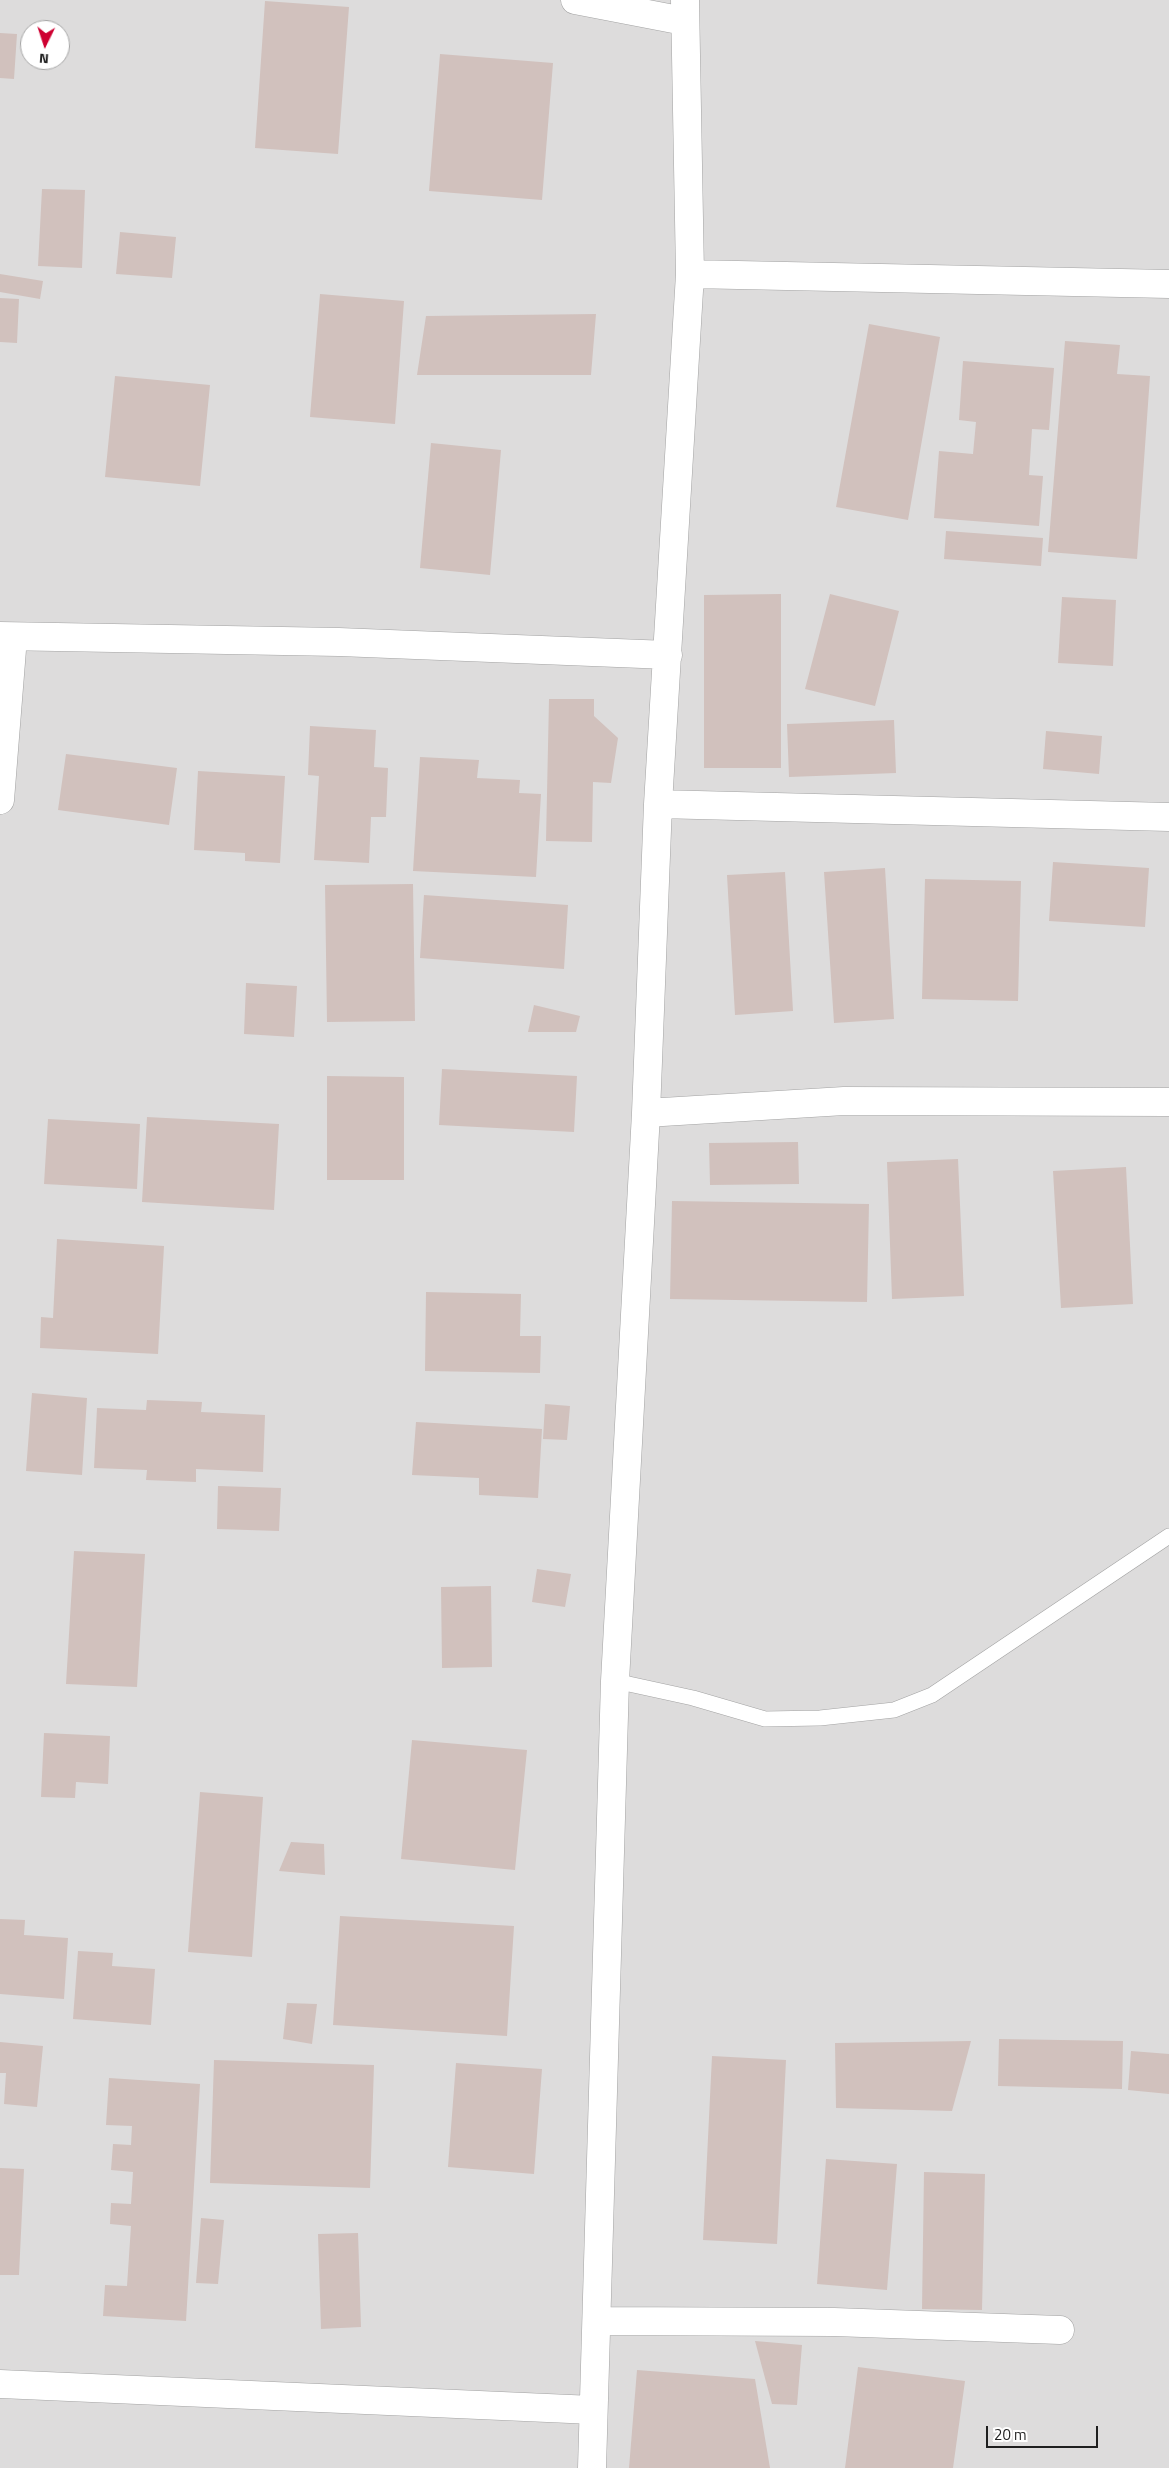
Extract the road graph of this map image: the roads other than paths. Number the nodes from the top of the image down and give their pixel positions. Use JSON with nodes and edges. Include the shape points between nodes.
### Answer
{"nodes":[{"id":1,"x":575,"y":0,"type":"edge"},
{"id":2,"x":684,"y":10,"type":"edge"},
{"id":3,"x":690,"y":274,"type":"junction"},
{"id":4,"x":1169,"y":284,"type":"edge"},
{"id":5,"x":6,"y":637,"type":"edge"},
{"id":6,"x":668,"y":655,"type":"junction"},
{"id":7,"x":0,"y":800,"type":"edge"},
{"id":8,"x":658,"y":804,"type":"junction"},
{"id":9,"x":1169,"y":817,"type":"edge"},
{"id":10,"x":1169,"y":1102,"type":"edge"},
{"id":11,"x":646,"y":1113,"type":"junction"},
{"id":12,"x":1169,"y":1536,"type":"edge"},
{"id":13,"x":615,"y":1681,"type":"junction"},
{"id":14,"x":597,"y":2321,"type":"junction"},
{"id":15,"x":1060,"y":2330,"type":"dead end"},
{"id":16,"x":0,"y":2384,"type":"edge"},
{"id":17,"x":593,"y":2410,"type":"junction"},
{"id":18,"x":592,"y":2468,"type":"edge"}],
"edges":[{"from":1,"to":2,"type":"street"},
{"from":2,"to":3,"type":"street"},
{"from":3,"to":4,"type":"street"},
{"from":3,"to":6,"type":"street"},
{"from":5,"to":6,"type":"street","via":[[339,642]]},
{"from":5,"to":7,"type":"street"},
{"from":6,"to":8,"type":"street"},
{"from":8,"to":9,"type":"street"},
{"from":8,"to":11,"type":"street"},
{"from":10,"to":11,"type":"street","via":[[844,1101]]},
{"from":11,"to":13,"type":"street"},
{"from":12,"to":13,"type":"lane","via":[[932,1695],[894,1710],[820,1718],[765,1719],[693,1698]]},
{"from":13,"to":14,"type":"street"},
{"from":14,"to":15,"type":"street","via":[[834,2322]]},
{"from":14,"to":17,"type":"street"},
{"from":16,"to":17,"type":"street"},
{"from":17,"to":18,"type":"street"}]}
